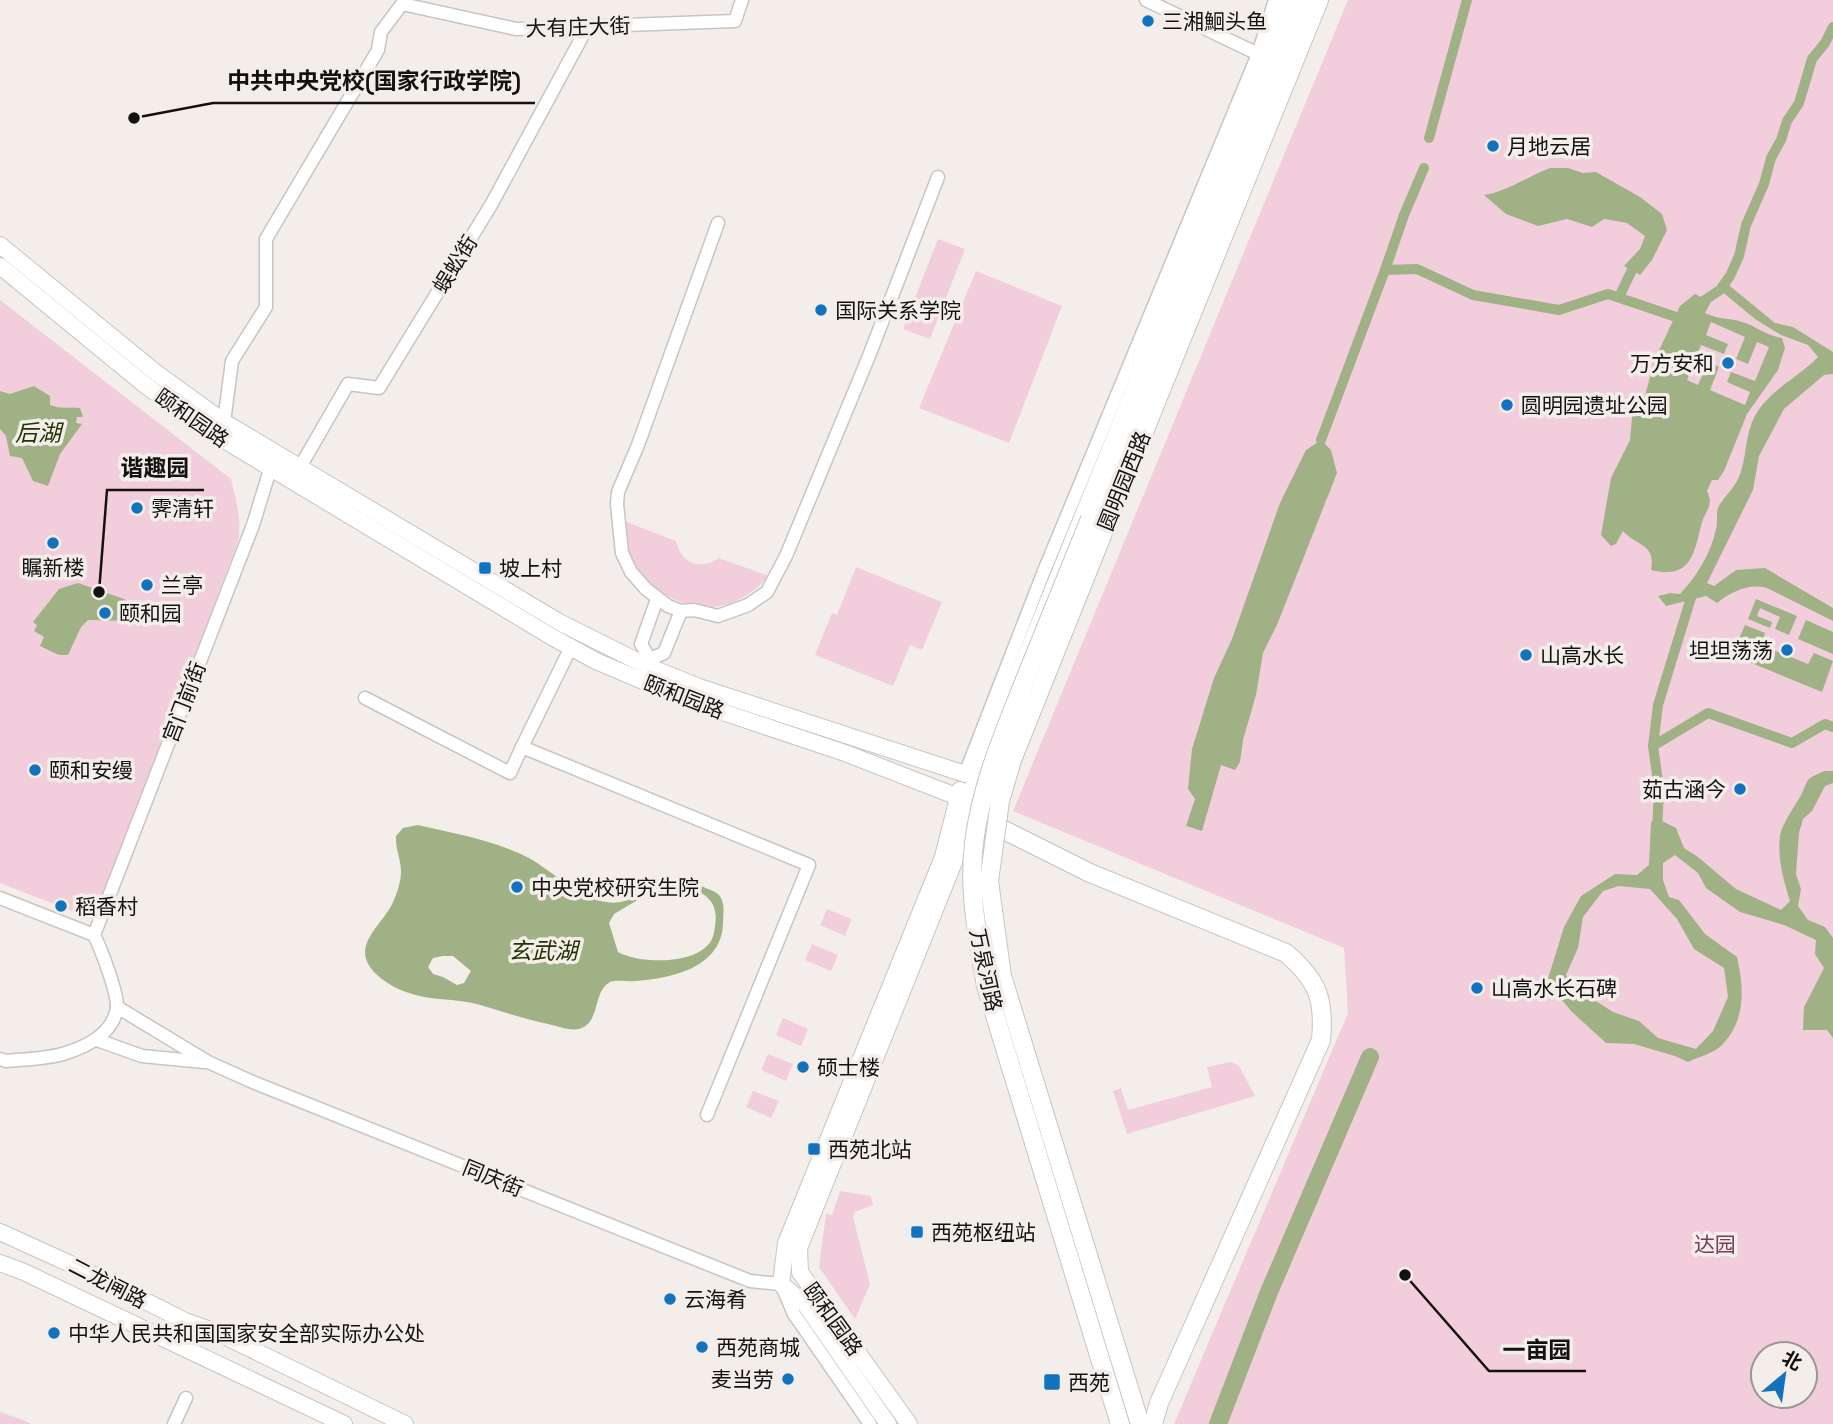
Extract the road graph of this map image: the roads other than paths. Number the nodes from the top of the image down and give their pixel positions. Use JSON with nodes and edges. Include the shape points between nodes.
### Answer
{"nodes":[{"id":1,"x":742,"y":0,"type":"edge"},
{"id":2,"x":1146,"y":0,"type":"edge"},
{"id":3,"x":1275,"y":0,"type":"edge"},
{"id":4,"x":1286,"y":0,"type":"edge"},
{"id":5,"x":1300,"y":0,"type":"edge"},
{"id":6,"x":1319,"y":0,"type":"edge"},
{"id":7,"x":588,"y":26,"type":"junction"},
{"id":8,"x":1258,"y":54,"type":"junction"},
{"id":9,"x":938,"y":177,"type":"dead end"},
{"id":10,"x":718,"y":223,"type":"dead end"},
{"id":11,"x":0,"y":245,"type":"edge"},
{"id":12,"x":0,"y":266,"type":"edge"},
{"id":13,"x":224,"y":422,"type":"junction"},
{"id":14,"x":273,"y":461,"type":"junction"},
{"id":15,"x":300,"y":467,"type":"junction"},
{"id":16,"x":1097,"y":523,"type":"junction"},
{"id":17,"x":657,"y":599,"type":"junction"},
{"id":18,"x":681,"y":611,"type":"junction"},
{"id":19,"x":571,"y":648,"type":"junction"},
{"id":20,"x":648,"y":662,"type":"junction"},
{"id":21,"x":365,"y":698,"type":"dead end"},
{"id":22,"x":522,"y":747,"type":"junction"},
{"id":23,"x":965,"y":774,"type":"junction"},
{"id":24,"x":962,"y":804,"type":"junction"},
{"id":25,"x":0,"y":898,"type":"edge"},
{"id":26,"x":94,"y":935,"type":"junction"},
{"id":27,"x":1002,"y":976,"type":"joint"},
{"id":28,"x":117,"y":1007,"type":"junction"},
{"id":29,"x":97,"y":1040,"type":"junction"},
{"id":30,"x":0,"y":1059,"type":"edge"},
{"id":31,"x":208,"y":1062,"type":"junction"},
{"id":32,"x":707,"y":1115,"type":"dead end"},
{"id":33,"x":0,"y":1232,"type":"edge"},
{"id":34,"x":0,"y":1263,"type":"edge"},
{"id":35,"x":800,"y":1272,"type":"junction"},
{"id":36,"x":781,"y":1284,"type":"junction"},
{"id":37,"x":135,"y":1296,"type":"junction"},
{"id":38,"x":124,"y":1319,"type":"junction"},
{"id":39,"x":186,"y":1398,"type":"dead end"},
{"id":40,"x":174,"y":1424,"type":"edge"},
{"id":41,"x":344,"y":1424,"type":"edge"},
{"id":42,"x":405,"y":1424,"type":"edge"},
{"id":43,"x":870,"y":1424,"type":"edge"},
{"id":44,"x":888,"y":1424,"type":"edge"},
{"id":45,"x":909,"y":1424,"type":"edge"},
{"id":46,"x":1120,"y":1424,"type":"edge"},
{"id":47,"x":1140,"y":1424,"type":"edge"},
{"id":48,"x":1153,"y":1424,"type":"edge"}],
"edges":[{"from":1,"to":7,"type":"street","name":"大有庄大街","via":[[735,21]]},
{"from":2,"to":8,"type":"street"},
{"from":3,"to":8,"type":"street","name":"圆明园西路"},
{"from":4,"to":24,"type":"street","name":"圆明园西路","via":[[1271,47]]},
{"from":5,"to":16,"type":"highway","name":"圆明园西路"},
{"from":6,"to":16,"type":"highway","name":"圆明园西路"},
{"from":7,"to":13,"type":"street","name":"大有庄大街","via":[[516,29],[402,4],[381,32],[379,50],[265,239],[267,307],[232,361]]},
{"from":7,"to":15,"type":"street","name":"蜈蚣街","via":[[491,205],[379,388],[348,384]]},
{"from":8,"to":23,"type":"street","name":"圆明园西路","via":[[1044,570]]},
{"from":9,"to":18,"type":"street","via":[[869,356],[767,592],[748,605],[718,615]]},
{"from":10,"to":17,"type":"street","via":[[618,492],[622,553],[631,572]]},
{"from":11,"to":13,"type":"main road","name":"颐和园路","via":[[155,372]]},
{"from":12,"to":14,"type":"main road","name":"颐和园路","via":[[199,425]]},
{"from":13,"to":14,"type":"main road","name":"颐和园路"},
{"from":14,"to":15,"type":"main road","name":"颐和园路"},
{"from":14,"to":19,"type":"main road","name":"颐和园路"},
{"from":14,"to":26,"type":"street","name":"宫门前街","via":[[253,525]]},
{"from":15,"to":20,"type":"main road","name":"颐和园路","via":[[559,622]]},
{"from":16,"to":27,"type":"highway","name":"圆明园西路","bridge":true,"via":[[1000,801],[989,881]]},
{"from":16,"to":46,"type":"highway","name":"万泉河路","bridge":true,"via":[[996,752],[982,797],[972,883],[986,986]]},
{"from":17,"to":18,"type":"street"},
{"from":17,"to":20,"type":"street","via":[[641,644]]},
{"from":18,"to":20,"type":"street","via":[[664,653]]},
{"from":19,"to":22,"type":"street"},
{"from":19,"to":24,"type":"main road","name":"颐和园路","via":[[687,700],[845,752]]},
{"from":20,"to":23,"type":"main road","name":"颐和园路","via":[[744,703]]},
{"from":21,"to":22,"type":"street","via":[[510,773]]},
{"from":22,"to":32,"type":"street","via":[[809,865]]},
{"from":23,"to":24,"type":"main road"},
{"from":24,"to":35,"type":"main road","name":"颐和园路","via":[[954,862],[799,1248]]},
{"from":24,"to":36,"type":"main road","name":"颐和园路","via":[[786,1243]]},
{"from":24,"to":48,"type":"highway","via":[[1090,873],[1286,953],[1314,981],[1322,1007],[1321,1040]]},
{"from":25,"to":26,"type":"street"},
{"from":26,"to":28,"type":"street","via":[[105,957]]},
{"from":27,"to":47,"type":"highway","name":"万泉河路"},
{"from":28,"to":29,"type":"street"},
{"from":28,"to":31,"type":"street"},
{"from":29,"to":30,"type":"street","via":[[65,1053]]},
{"from":29,"to":31,"type":"street","via":[[142,1056]]},
{"from":31,"to":36,"type":"street","name":"同庆街","via":[[750,1280]]},
{"from":33,"to":37,"type":"main road","name":"二龙闸路"},
{"from":34,"to":38,"type":"main road","name":"二龙闸路"},
{"from":35,"to":36,"type":"street"},
{"from":35,"to":45,"type":"main road","name":"颐和园路"},
{"from":36,"to":43,"type":"street","name":"颐和园路","via":[[794,1314]]},
{"from":36,"to":44,"type":"main road","name":"颐和园路","via":[[805,1304]]},
{"from":37,"to":38,"type":"main road"},
{"from":37,"to":42,"type":"main road","name":"二龙闸路"},
{"from":38,"to":41,"type":"main road","name":"二龙闸路"},
{"from":39,"to":40,"type":"street"}]}
